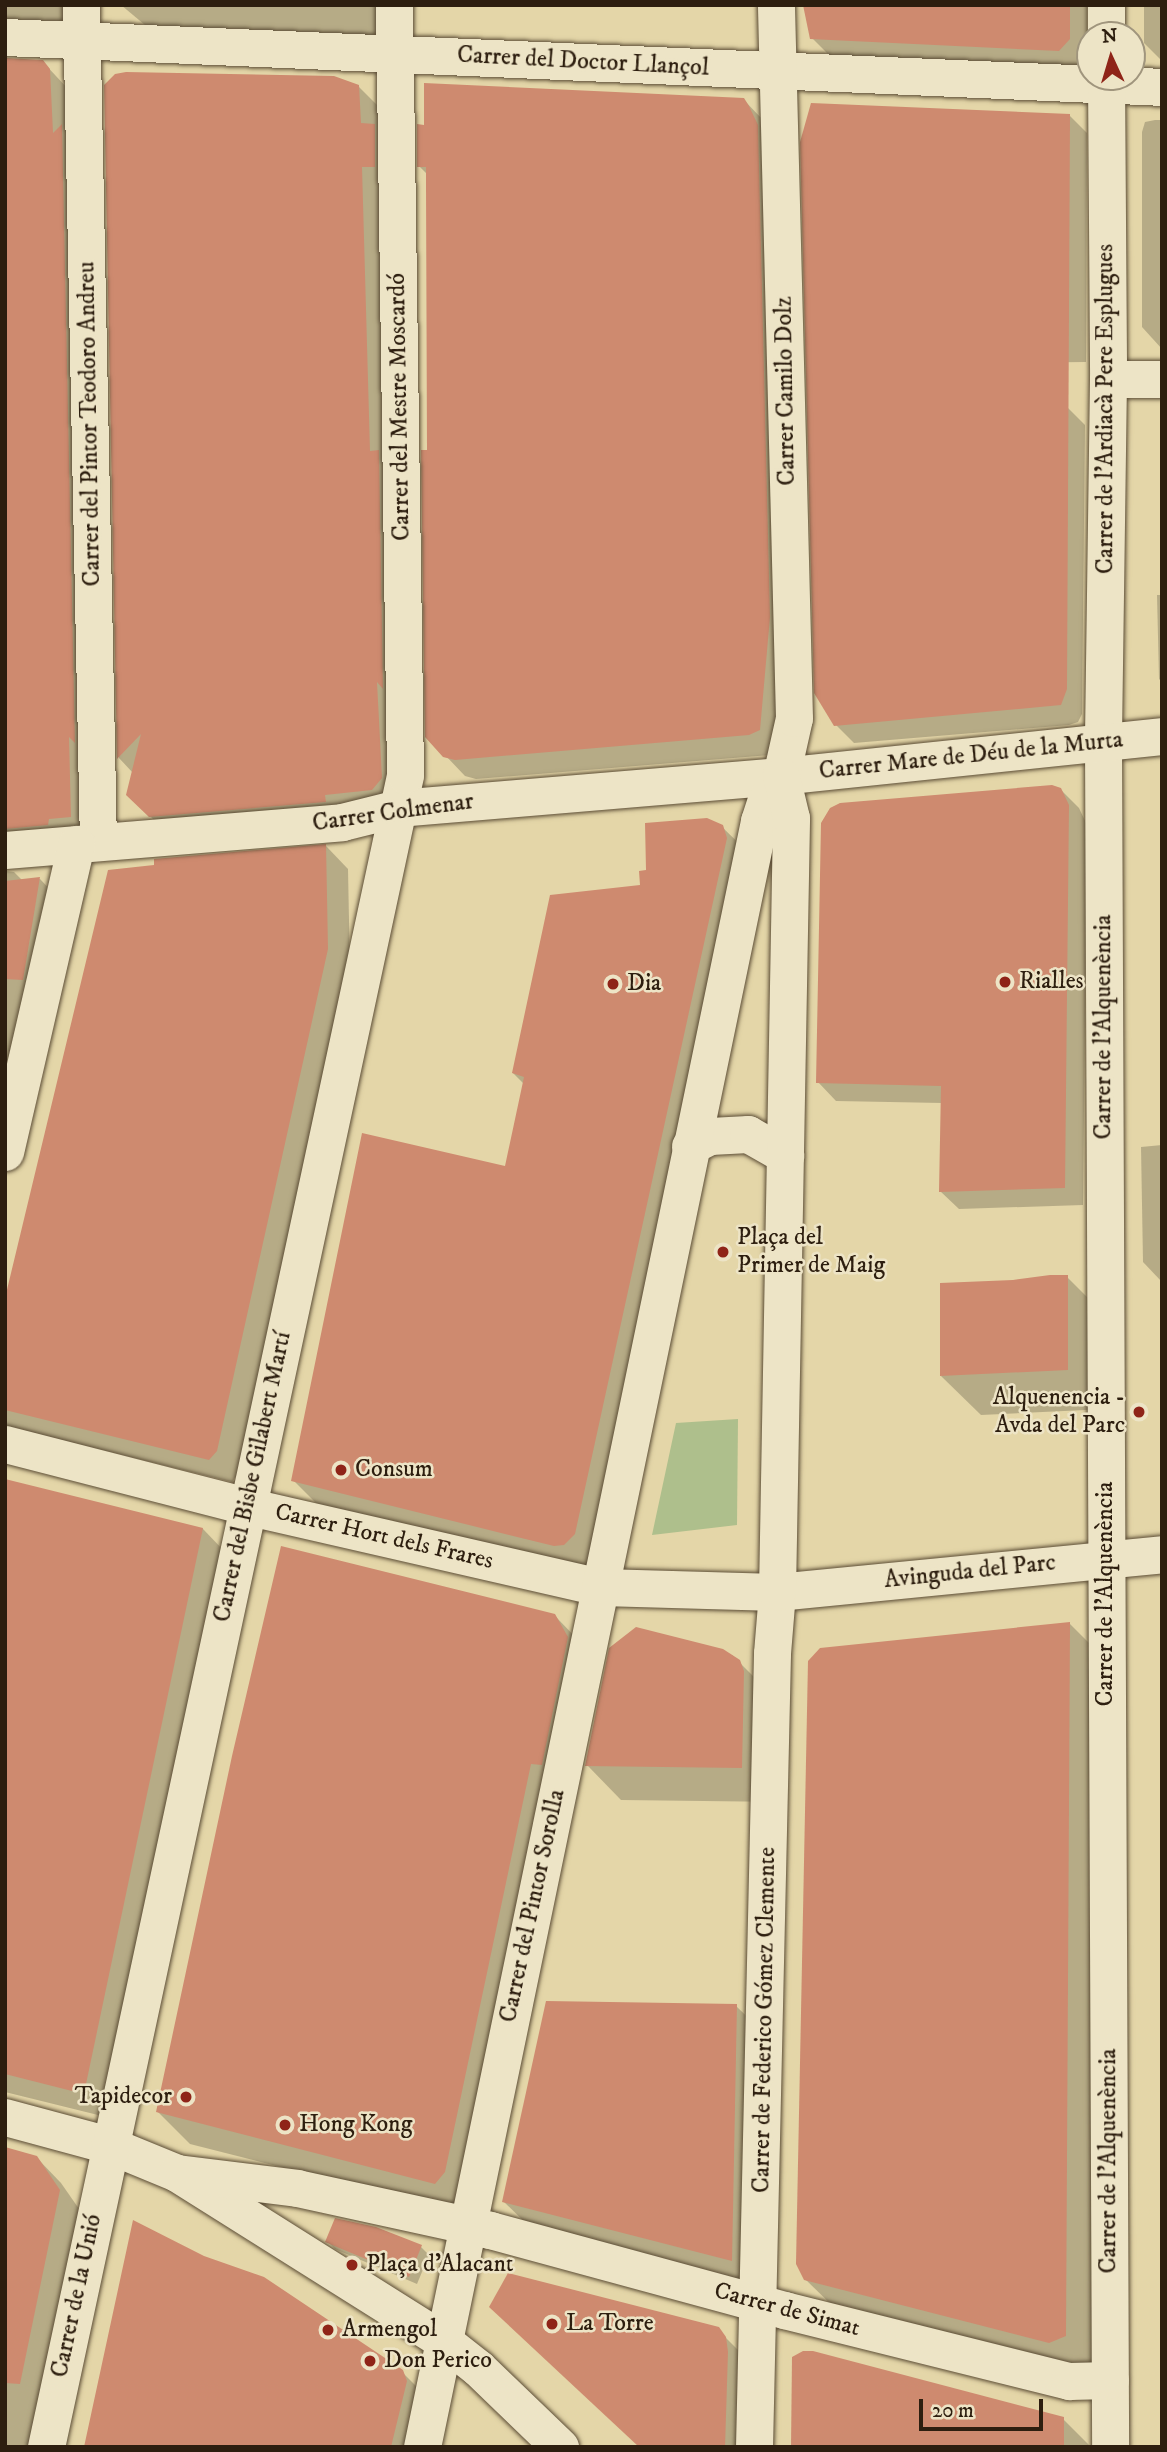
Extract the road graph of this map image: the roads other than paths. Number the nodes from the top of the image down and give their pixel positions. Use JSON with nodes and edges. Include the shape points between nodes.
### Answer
{"nodes":[{"id":1,"x":394,"y":5,"type":"edge"},
{"id":2,"x":776,"y":5,"type":"edge"},
{"id":3,"x":82,"y":22,"type":"edge"},
{"id":4,"x":5,"y":37,"type":"edge"},
{"id":5,"x":395,"y":52,"type":"junction"},
{"id":6,"x":778,"y":71,"type":"junction"},
{"id":7,"x":1076,"y":80,"type":"edge"},
{"id":8,"x":1106,"y":91,"type":"edge"},
{"id":9,"x":1108,"y":379,"type":"junction"},
{"id":10,"x":1162,"y":379,"type":"edge"},
{"id":11,"x":1162,"y":736,"type":"edge"},
{"id":12,"x":1103,"y":741,"type":"junction"},
{"id":13,"x":781,"y":776,"type":"junction"},
{"id":14,"x":398,"y":808,"type":"junction"},
{"id":15,"x":87,"y":843,"type":"junction"},
{"id":16,"x":5,"y":850,"type":"edge"},
{"id":17,"x":690,"y":1146,"type":"junction"},
{"id":18,"x":5,"y":1152,"type":"edge"},
{"id":19,"x":785,"y":1155,"type":"junction"},
{"id":20,"x":5,"y":1444,"type":"edge"},
{"id":21,"x":246,"y":1506,"type":"junction"},
{"id":22,"x":1162,"y":1554,"type":"edge"},
{"id":23,"x":1106,"y":1558,"type":"junction"},
{"id":24,"x":601,"y":1587,"type":"junction"},
{"id":25,"x":778,"y":1592,"type":"junction"},
{"id":26,"x":5,"y":2117,"type":"edge"},
{"id":27,"x":109,"y":2145,"type":"junction"},
{"id":28,"x":177,"y":2173,"type":"junction"},
{"id":29,"x":297,"y":2188,"type":"junction"},
{"id":30,"x":466,"y":2226,"type":"junction"},
{"id":31,"x":278,"y":2237,"type":"junction"},
{"id":32,"x":759,"y":2303,"type":"junction"},
{"id":33,"x":445,"y":2342,"type":"junction"},
{"id":34,"x":1110,"y":2380,"type":"junction"},
{"id":35,"x":46,"y":2447,"type":"edge"},
{"id":36,"x":422,"y":2447,"type":"edge"},
{"id":37,"x":560,"y":2447,"type":"edge"},
{"id":38,"x":754,"y":2447,"type":"edge"},
{"id":39,"x":1110,"y":2447,"type":"edge"}],
"edges":[{"from":1,"to":5,"type":"street","name":"Carrer del Mestre Moscardó"},
{"from":2,"to":6,"type":"street","name":"Carrer Camilo Dolz"},
{"from":3,"to":4,"type":"street","name":"Carrer del Doctor Llançol"},
{"from":3,"to":5,"type":"street","name":"Carrer del Doctor Llançol"},
{"from":3,"to":15,"type":"street","name":"Carrer del Pintor Teodoro Andreu"},
{"from":5,"to":6,"type":"street","name":"Carrer del Doctor Llançol"},
{"from":5,"to":14,"type":"street","name":"Carrer del Mestre Moscardó","via":[[405,775]]},
{"from":6,"to":7,"type":"street","name":"Carrer del Doctor Llançol"},
{"from":6,"to":13,"type":"street","name":"Carrer Camilo Dolz","via":[[794,718]]},
{"from":8,"to":9,"type":"street","name":"Carrer de l'Ardiacà Pere Esplugues"},
{"from":9,"to":10,"type":"street"},
{"from":9,"to":12,"type":"street","name":"Carrer de l'Ardiacà Pere Esplugues"},
{"from":11,"to":12,"type":"street","name":"Carrer Mare de Déu de la Murta"},
{"from":12,"to":13,"type":"street","name":"Carrer Mare de Déu de la Murta"},
{"from":12,"to":23,"type":"street","name":"Carrer de l'Alquenència"},
{"from":13,"to":14,"type":"street","name":"Carrer Colmenar"},
{"from":13,"to":17,"type":"street","via":[[759,821]]},
{"from":13,"to":19,"type":"street","via":[[791,818]]},
{"from":14,"to":15,"type":"street","name":"Carrer Colmenar","via":[[342,822]]},
{"from":14,"to":21,"type":"street","name":"Carrer del Bisbe Gilabert Martí"},
{"from":15,"to":16,"type":"street","name":"Carrer Colmenar"},
{"from":15,"to":18,"type":"street","name":"Carrer del Pintor Teodoro Andreu"},
{"from":17,"to":19,"type":"street","via":[[710,1136],[748,1134]]},
{"from":17,"to":24,"type":"street"},
{"from":19,"to":25,"type":"street"},
{"from":20,"to":21,"type":"street","name":"Carrer Hort dels Frares"},
{"from":21,"to":24,"type":"street","name":"Carrer Hort dels Frares"},
{"from":21,"to":27,"type":"street","name":"Carrer del Bisbe Gilabert Martí"},
{"from":22,"to":23,"type":"street","name":"Avinguda del Parc"},
{"from":23,"to":25,"type":"street","name":"Avinguda del Parc"},
{"from":23,"to":34,"type":"street","name":"Carrer de l'Alquenència"},
{"from":24,"to":25,"type":"street"},
{"from":24,"to":30,"type":"street","name":"Carrer del Pintor Sorolla"},
{"from":25,"to":32,"type":"street","name":"Carrer de Federico Gómez Clemente","via":[[772,1653]]},
{"from":26,"to":27,"type":"street"},
{"from":27,"to":28,"type":"street"},
{"from":27,"to":35,"type":"street","name":"Carrer de la Unió"},
{"from":28,"to":29,"type":"street"},
{"from":28,"to":31,"type":"street"},
{"from":29,"to":30,"type":"street"},
{"from":29,"to":31,"type":"street","via":[[279,2209]]},
{"from":30,"to":32,"type":"street","name":"Carrer de Simat"},
{"from":30,"to":33,"type":"street"},
{"from":31,"to":33,"type":"street"},
{"from":32,"to":34,"type":"street","name":"Carrer de Simat","via":[[1069,2381]]},
{"from":32,"to":38,"type":"street","name":"Carrer de Federico Gómez Clemente"},
{"from":33,"to":36,"type":"street"},
{"from":33,"to":37,"type":"street"},
{"from":34,"to":39,"type":"street","name":"Carrer de l'Alquenència"}]}
